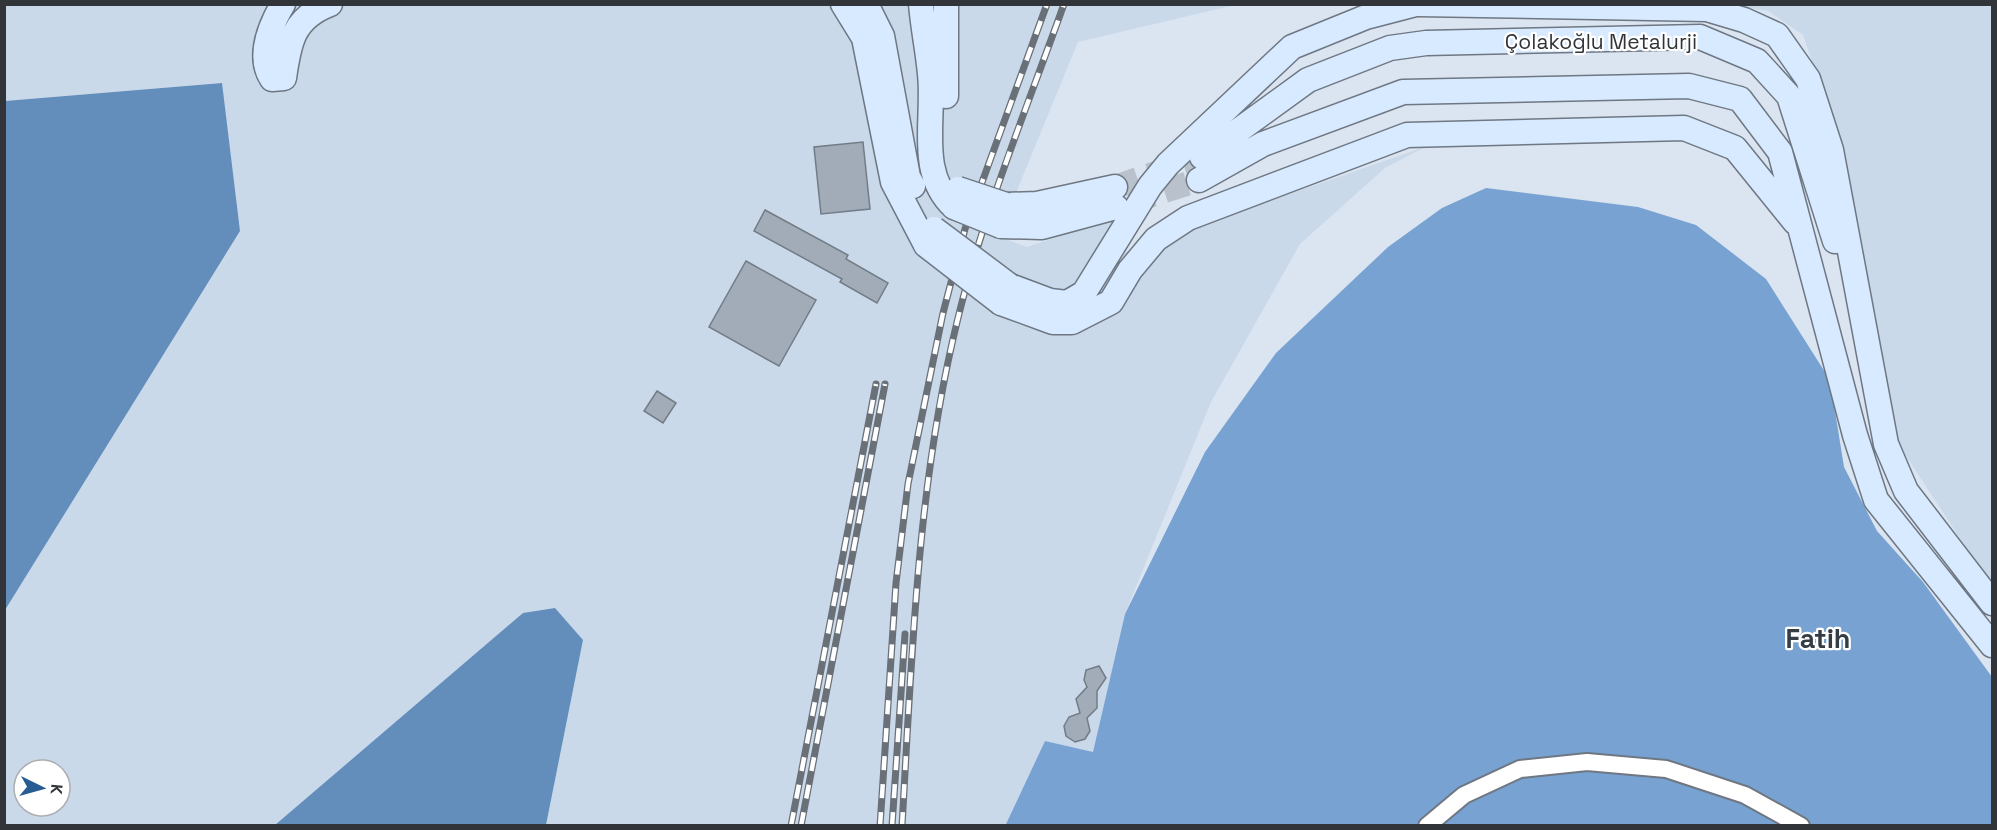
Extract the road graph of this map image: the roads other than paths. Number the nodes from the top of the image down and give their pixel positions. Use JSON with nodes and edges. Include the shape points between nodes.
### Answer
{"nodes":[{"id":1,"x":283,"y":4,"type":"edge"},
{"id":2,"x":330,"y":4,"type":"edge"},
{"id":3,"x":843,"y":4,"type":"edge"},
{"id":4,"x":866,"y":4,"type":"edge"},
{"id":5,"x":921,"y":4,"type":"edge"},
{"id":6,"x":946,"y":4,"type":"edge"},
{"id":7,"x":1417,"y":4,"type":"edge"},
{"id":8,"x":1115,"y":197,"type":"tunnel mouth"},
{"id":9,"x":956,"y":198,"type":"junction"},
{"id":10,"x":1799,"y":226,"type":"junction"},
{"id":11,"x":1006,"y":295,"type":"junction"},
{"id":12,"x":1867,"y":343,"type":"junction"},
{"id":13,"x":1992,"y":603,"type":"edge"},
{"id":14,"x":1992,"y":645,"type":"edge"},
{"id":15,"x":1427,"y":825,"type":"edge"},
{"id":16,"x":1801,"y":825,"type":"edge"}],
"edges":[{"from":1,"to":2,"type":"main road","via":[[271,24],[266,52],[266,70],[272,79],[284,78],[292,34],[314,11]]},
{"from":3,"to":11,"type":"main road","bridge":true,"via":[[864,38],[892,182],[926,245]]},
{"from":4,"to":11,"type":"main road","bridge":true,"via":[[882,36],[908,177],[934,229]]},
{"from":5,"to":9,"type":"main road","via":[[930,76],[931,168],[944,197]]},
{"from":6,"to":9,"type":"main road","via":[[947,171]]},
{"from":7,"to":11,"type":"main road","via":[[1366,16],[1292,47],[1149,186],[1084,293],[1067,303]]},
{"from":7,"to":12,"type":"main road","via":[[1707,9],[1777,35],[1808,79],[1831,150]]},
{"from":8,"to":9,"type":"main road","bridge":true,"via":[[1037,204],[1004,215]]},
{"from":10,"to":11,"type":"main road","via":[[1735,148],[1684,128],[1407,135],[1188,218],[1156,239],[1110,302],[1072,322],[1053,322]]},
{"from":10,"to":12,"type":"main road","name":"Çolakoğlu Metalurji","via":[[1780,152],[1740,99],[1689,86],[1403,92],[1200,168],[1308,80],[1390,48],[1426,43],[1700,37],[1757,61],[1789,96]]},
{"from":10,"to":14,"type":"main road","name":"Çolakoğlu Metalurji","via":[[1876,500]]},
{"from":12,"to":13,"type":"main road","via":[[1886,444],[1906,491]]},
{"from":15,"to":16,"type":"street","via":[[1464,795],[1520,769],[1587,762],[1666,769],[1745,795]]}]}
